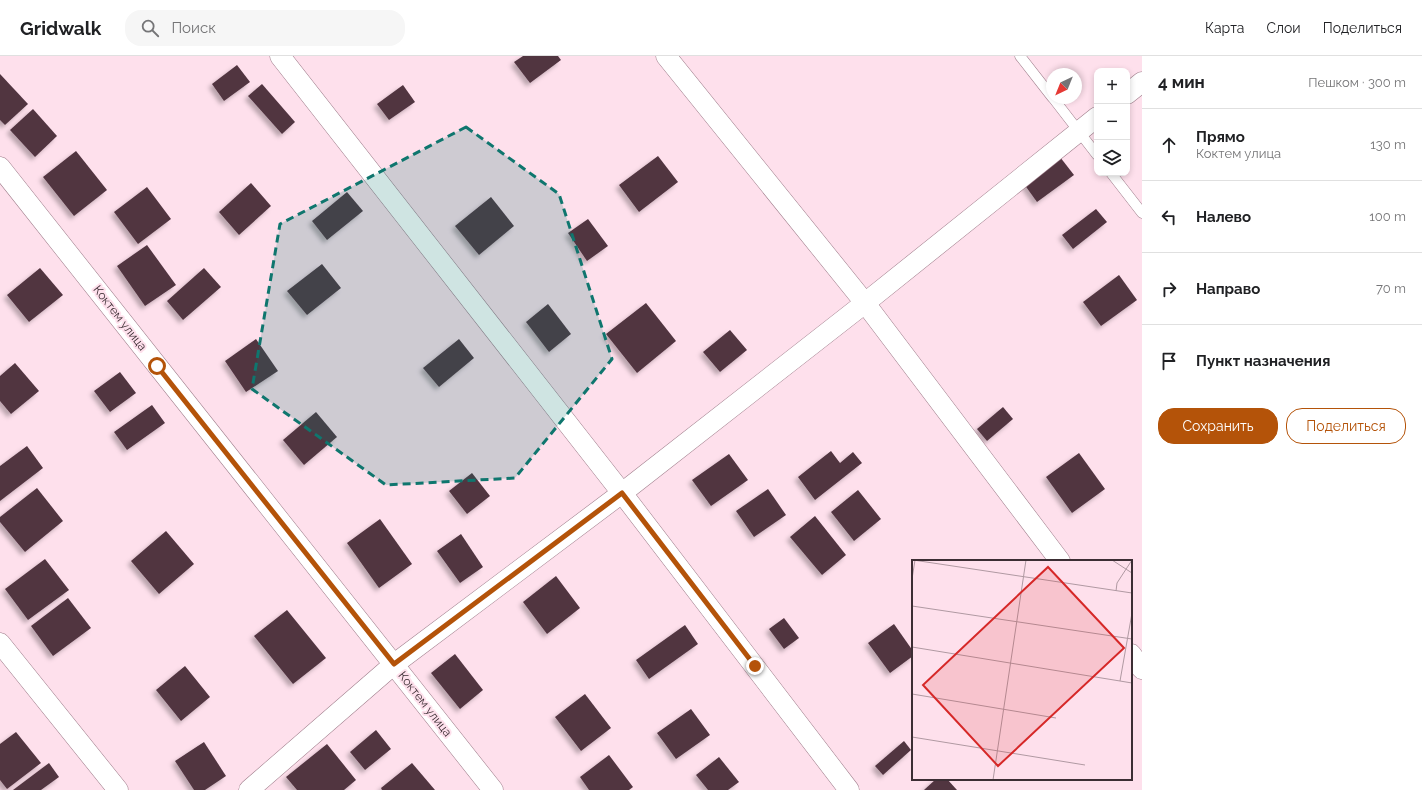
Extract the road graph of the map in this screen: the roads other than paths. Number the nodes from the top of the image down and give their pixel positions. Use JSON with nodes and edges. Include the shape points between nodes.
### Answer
{"nodes":[{"id":1,"x":280,"y":56,"type":"edge"},
{"id":2,"x":666,"y":56,"type":"edge"},
{"id":3,"x":1020,"y":56,"type":"edge"},
{"id":4,"x":1142,"y":82,"type":"edge"},
{"id":5,"x":1046,"y":90,"type":"edge"},
{"id":6,"x":1130,"y":92,"type":"edge"},
{"id":7,"x":1057,"y":104,"type":"edge"},
{"id":8,"x":1094,"y":120,"type":"edge"},
{"id":9,"x":1079,"y":132,"type":"junction"},
{"id":10,"x":1094,"y":151,"type":"edge"},
{"id":11,"x":0,"y":166,"type":"edge"},
{"id":12,"x":1113,"y":176,"type":"edge"},
{"id":13,"x":1142,"y":213,"type":"edge"},
{"id":14,"x":865,"y":303,"type":"junction"},
{"id":15,"x":622,"y":493,"type":"junction"},
{"id":16,"x":1059,"y":560,"type":"edge"},
{"id":17,"x":0,"y":643,"type":"edge"},
{"id":18,"x":1132,"y":655,"type":"edge"},
{"id":19,"x":394,"y":664,"type":"junction"},
{"id":20,"x":1142,"y":669,"type":"edge"},
{"id":21,"x":118,"y":790,"type":"edge"},
{"id":22,"x":249,"y":790,"type":"edge"},
{"id":23,"x":493,"y":790,"type":"edge"},
{"id":24,"x":849,"y":790,"type":"edge"}],
"edges":[{"from":1,"to":15,"type":"street"},
{"from":2,"to":14,"type":"street"},
{"from":3,"to":5,"type":"lane"},
{"from":4,"to":6,"type":"street"},
{"from":7,"to":9,"type":"lane"},
{"from":8,"to":9,"type":"street"},
{"from":9,"to":10,"type":"lane"},
{"from":9,"to":14,"type":"street"},
{"from":11,"to":19,"type":"street","name":"Коктем улица"},
{"from":12,"to":13,"type":"lane"},
{"from":14,"to":15,"type":"street"},
{"from":14,"to":16,"type":"street"},
{"from":15,"to":19,"type":"street"},
{"from":15,"to":24,"type":"street"},
{"from":17,"to":21,"type":"street"},
{"from":18,"to":20,"type":"street"},
{"from":19,"to":22,"type":"street"},
{"from":19,"to":23,"type":"street","name":"Коктем улица"}]}
